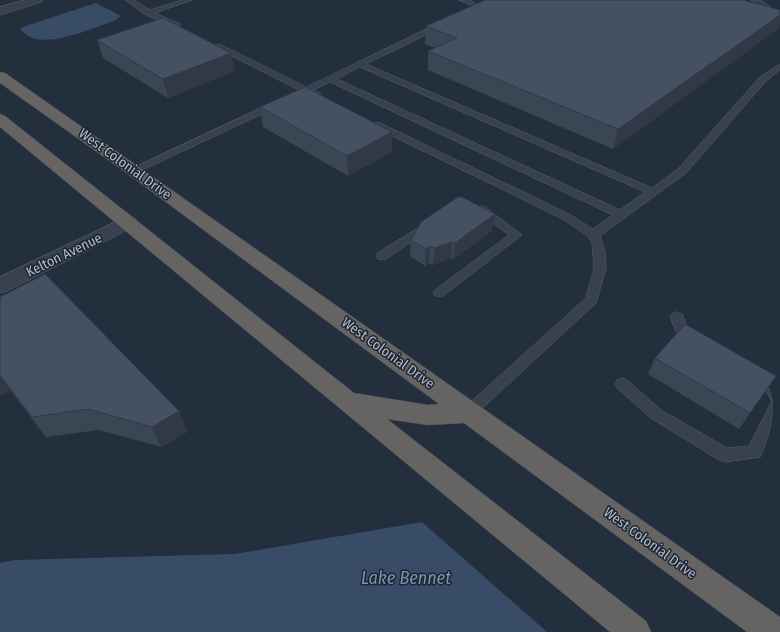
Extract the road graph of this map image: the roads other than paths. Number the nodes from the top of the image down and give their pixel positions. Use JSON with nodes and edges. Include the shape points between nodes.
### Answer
{"nodes":[{"id":1,"x":37,"y":0,"type":"edge"},
{"id":2,"x":129,"y":0,"type":"edge"},
{"id":3,"x":189,"y":0,"type":"edge"},
{"id":4,"x":462,"y":0,"type":"edge"},
{"id":5,"x":754,"y":0,"type":"edge"},
{"id":6,"x":464,"y":10,"type":"edge"},
{"id":7,"x":0,"y":11,"type":"edge"},
{"id":8,"x":149,"y":13,"type":"junction"},
{"id":9,"x":780,"y":18,"type":"edge"},
{"id":10,"x":452,"y":20,"type":"edge"},
{"id":11,"x":188,"y":32,"type":"edge"},
{"id":12,"x":208,"y":42,"type":"edge"},
{"id":13,"x":362,"y":65,"type":"junction"},
{"id":14,"x":780,"y":66,"type":"edge"},
{"id":15,"x":0,"y":76,"type":"edge"},
{"id":16,"x":332,"y":79,"type":"junction"},
{"id":17,"x":306,"y":90,"type":"junction"},
{"id":18,"x":328,"y":100,"type":"edge"},
{"id":19,"x":0,"y":119,"type":"edge"},
{"id":20,"x":370,"y":121,"type":"edge"},
{"id":21,"x":134,"y":170,"type":"junction"},
{"id":22,"x":653,"y":192,"type":"junction"},
{"id":23,"x":468,"y":206,"type":"edge"},
{"id":24,"x":620,"y":215,"type":"junction"},
{"id":25,"x":440,"y":218,"type":"edge"},
{"id":26,"x":128,"y":222,"type":"junction"},
{"id":27,"x":593,"y":235,"type":"junction"},
{"id":28,"x":382,"y":256,"type":"dead end"},
{"id":29,"x":0,"y":286,"type":"edge"},
{"id":30,"x":439,"y":293,"type":"dead end"},
{"id":31,"x":677,"y":317,"type":"dead end"},
{"id":32,"x":706,"y":350,"type":"edge"},
{"id":33,"x":744,"y":371,"type":"edge"},
{"id":34,"x":622,"y":384,"type":"dead end"},
{"id":35,"x":348,"y":402,"type":"junction"},
{"id":36,"x":469,"y":412,"type":"junction"},
{"id":37,"x":636,"y":632,"type":"edge"},
{"id":38,"x":774,"y":632,"type":"edge"}],
"edges":[{"from":1,"to":7,"type":"street"},
{"from":2,"to":8,"type":"lane"},
{"from":3,"to":8,"type":"lane"},
{"from":4,"to":6,"type":"lane","via":[[479,4]]},
{"from":5,"to":9,"type":"lane"},
{"from":8,"to":11,"type":"lane"},
{"from":10,"to":13,"type":"lane"},
{"from":12,"to":17,"type":"lane"},
{"from":13,"to":16,"type":"lane"},
{"from":13,"to":22,"type":"lane"},
{"from":14,"to":22,"type":"lane","via":[[763,79],[682,171]]},
{"from":15,"to":21,"type":"highway","name":"West Colonial Drive"},
{"from":16,"to":17,"type":"lane"},
{"from":16,"to":24,"type":"lane"},
{"from":17,"to":18,"type":"lane"},
{"from":17,"to":21,"type":"lane"},
{"from":19,"to":26,"type":"highway"},
{"from":20,"to":27,"type":"lane","via":[[565,216]]},
{"from":21,"to":36,"type":"highway","name":"West Colonial Drive"},
{"from":22,"to":24,"type":"lane"},
{"from":23,"to":30,"type":"lane","via":[[481,209],[516,235]]},
{"from":24,"to":27,"type":"lane"},
{"from":25,"to":28,"type":"lane"},
{"from":26,"to":29,"type":"street","name":"Kelton Avenue"},
{"from":26,"to":35,"type":"highway"},
{"from":27,"to":36,"type":"lane","via":[[599,253],[600,276],[592,300]]},
{"from":31,"to":32,"type":"lane","via":[[686,339]]},
{"from":33,"to":34,"type":"lane","via":[[770,386],[780,401],[754,452],[725,455],[656,414]]},
{"from":35,"to":36,"type":"highway","via":[[428,415]]},
{"from":35,"to":37,"type":"highway"},
{"from":36,"to":38,"type":"highway","name":"West Colonial Drive"}]}
